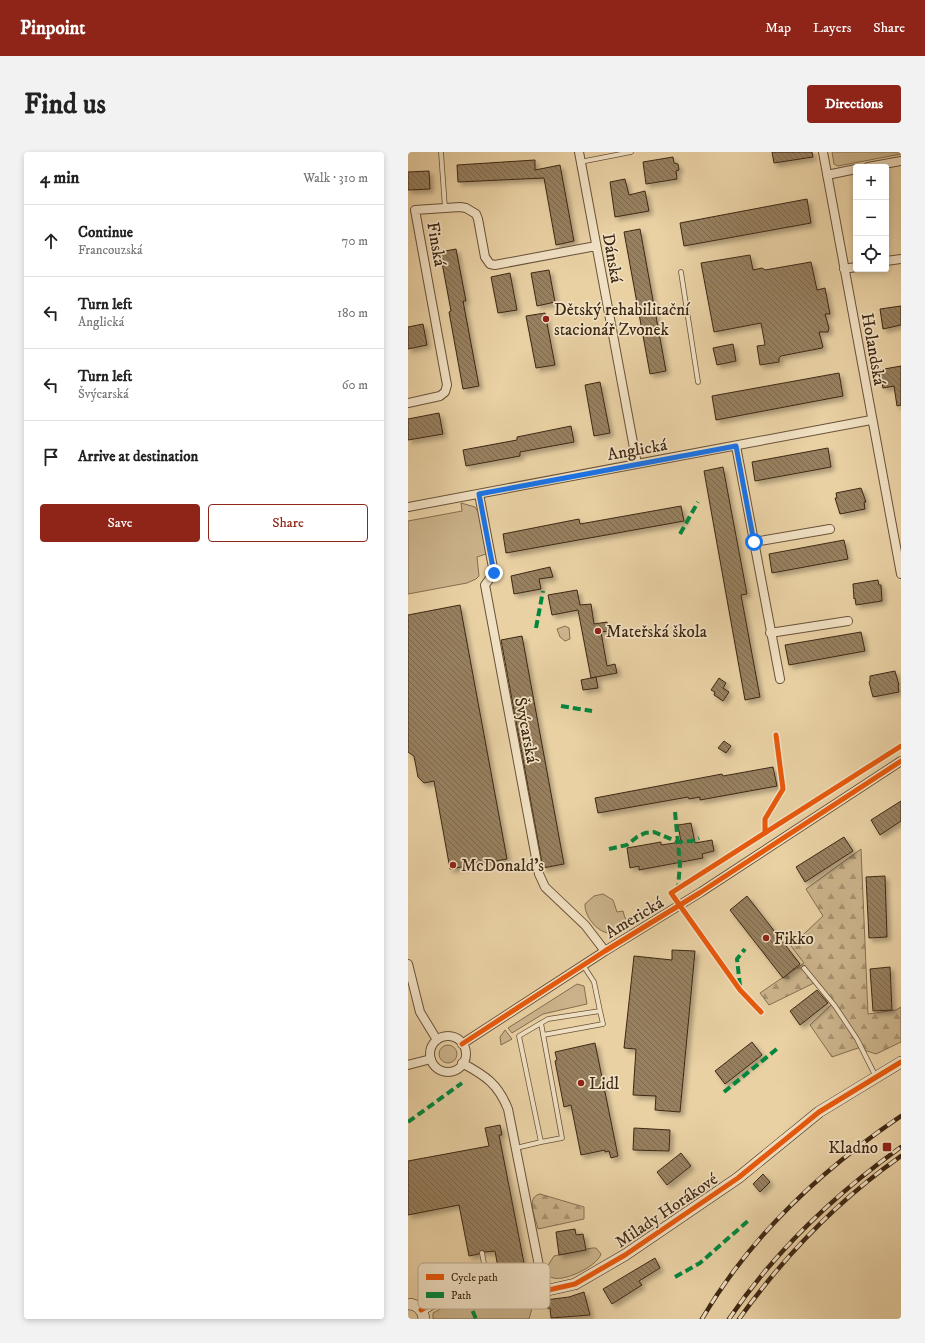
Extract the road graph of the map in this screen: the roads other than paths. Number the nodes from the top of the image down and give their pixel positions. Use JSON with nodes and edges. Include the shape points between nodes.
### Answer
{"nodes":[{"id":1,"x":441,"y":152,"type":"edge"},
{"id":2,"x":578,"y":152,"type":"edge"},
{"id":3,"x":631,"y":152,"type":"edge"},
{"id":4,"x":823,"y":152,"type":"edge"},
{"id":5,"x":901,"y":161,"type":"edge"},
{"id":6,"x":580,"y":162,"type":"junction"},
{"id":7,"x":884,"y":164,"type":"edge"},
{"id":8,"x":853,"y":170,"type":"edge"},
{"id":9,"x":828,"y":175,"type":"junction"},
{"id":10,"x":445,"y":209,"type":"junction"},
{"id":11,"x":412,"y":211,"type":"edge"},
{"id":12,"x":596,"y":246,"type":"junction"},
{"id":13,"x":901,"y":259,"type":"edge"},
{"id":14,"x":889,"y":261,"type":"edge"},
{"id":15,"x":853,"y":268,"type":"edge"},
{"id":16,"x":844,"y":269,"type":"junction"},
{"id":17,"x":681,"y":272,"type":"dead end"},
{"id":18,"x":698,"y":382,"type":"dead end"},
{"id":19,"x":408,"y":403,"type":"edge"},
{"id":20,"x":871,"y":420,"type":"junction"},
{"id":21,"x":736,"y":446,"type":"junction"},
{"id":22,"x":637,"y":464,"type":"junction"},
{"id":23,"x":479,"y":494,"type":"junction"},
{"id":24,"x":408,"y":507,"type":"edge"},
{"id":25,"x":830,"y":529,"type":"dead end"},
{"id":26,"x":754,"y":542,"type":"junction"},
{"id":27,"x":901,"y":574,"type":"edge"},
{"id":28,"x":848,"y":621,"type":"dead end"},
{"id":29,"x":770,"y":633,"type":"junction"},
{"id":30,"x":780,"y":679,"type":"dead end"},
{"id":31,"x":901,"y":761,"type":"edge"},
{"id":32,"x":605,"y":951,"type":"junction"},
{"id":33,"x":408,"y":964,"type":"edge"},
{"id":34,"x":583,"y":965,"type":"junction"},
{"id":35,"x":804,"y":968,"type":"dead end"},
{"id":36,"x":600,"y":1011,"type":"junction"},
{"id":37,"x":541,"y":1023,"type":"junction"},
{"id":38,"x":543,"y":1035,"type":"junction"},
{"id":39,"x":437,"y":1040,"type":"junction"},
{"id":40,"x":462,"y":1044,"type":"junction"},
{"id":41,"x":431,"y":1059,"type":"junction"},
{"id":42,"x":901,"y":1062,"type":"edge"},
{"id":43,"x":462,"y":1063,"type":"junction"},
{"id":44,"x":408,"y":1065,"type":"edge"},
{"id":45,"x":876,"y":1077,"type":"junction"},
{"id":46,"x":541,"y":1142,"type":"junction"},
{"id":47,"x":516,"y":1148,"type":"junction"},
{"id":48,"x":482,"y":1253,"type":"dead end"},
{"id":49,"x":484,"y":1263,"type":"edge"},
{"id":50,"x":539,"y":1263,"type":"edge"},
{"id":51,"x":550,"y":1290,"type":"edge"},
{"id":52,"x":408,"y":1304,"type":"edge"},
{"id":53,"x":423,"y":1314,"type":"edge"}],
"edges":[{"from":1,"to":10,"type":"lane"},
{"from":2,"to":6,"type":"street","name":"Dánská"},
{"from":3,"to":6,"type":"lane"},
{"from":4,"to":9,"type":"street","name":"Holandská"},
{"from":5,"to":7,"type":"street"},
{"from":6,"to":12,"type":"street","name":"Dánská"},
{"from":8,"to":9,"type":"street"},
{"from":9,"to":16,"type":"street","name":"Holandská"},
{"from":10,"to":11,"type":"street","name":"Finská"},
{"from":10,"to":12,"type":"street","name":"Finská","via":[[466,208],[476,214],[485,257],[490,264]]},
{"from":11,"to":19,"type":"street","name":"Finská","via":[[447,384],[446,392],[440,396]]},
{"from":12,"to":22,"type":"street","name":"Dánská"},
{"from":13,"to":14,"type":"street"},
{"from":15,"to":16,"type":"street"},
{"from":16,"to":20,"type":"street","name":"Holandská"},
{"from":17,"to":18,"type":"lane"},
{"from":20,"to":21,"type":"street","name":"Anglická"},
{"from":20,"to":27,"type":"street","name":"Holandská"},
{"from":21,"to":22,"type":"street","name":"Anglická"},
{"from":21,"to":26,"type":"street"},
{"from":22,"to":23,"type":"street","name":"Anglická"},
{"from":23,"to":24,"type":"street","name":"Anglická"},
{"from":23,"to":32,"type":"street","name":"Švýcarská","via":[[494,573],[485,585],[539,874],[545,887],[585,925]]},
{"from":25,"to":26,"type":"street"},
{"from":26,"to":29,"type":"street"},
{"from":28,"to":29,"type":"street"},
{"from":29,"to":30,"type":"street"},
{"from":31,"to":32,"type":"street","name":"Americká"},
{"from":32,"to":34,"type":"street","name":"Americká"},
{"from":33,"to":39,"type":"street","via":[[420,1012]]},
{"from":34,"to":36,"type":"lane","via":[[594,982]]},
{"from":34,"to":40,"type":"street","name":"Americká"},
{"from":35,"to":45,"type":"lane","via":[[835,1006],[857,1039]]},
{"from":36,"to":37,"type":"lane"},
{"from":36,"to":38,"type":"lane","via":[[603,1024]]},
{"from":37,"to":38,"type":"lane"},
{"from":37,"to":46,"type":"lane","via":[[519,1036]]},
{"from":38,"to":46,"type":"lane","via":[[562,1138]]},
{"from":39,"to":40,"type":"street","via":[[449,1036],[458,1039]]},
{"from":39,"to":41,"type":"street","via":[[430,1050]]},
{"from":40,"to":43,"type":"street","via":[[465,1054]]},
{"from":41,"to":43,"type":"street","via":[[436,1067],[445,1071],[455,1070]]},
{"from":41,"to":44,"type":"street"},
{"from":42,"to":45,"type":"street","name":"Milady Horákové"},
{"from":43,"to":47,"type":"street","via":[[489,1079],[502,1095],[508,1109]]},
{"from":45,"to":51,"type":"street","name":"Milady Horákové","via":[[819,1112],[738,1178],[625,1255],[575,1284]]},
{"from":46,"to":47,"type":"lane"},
{"from":47,"to":50,"type":"street"},
{"from":48,"to":49,"type":"lane"},
{"from":52,"to":53,"type":"street","via":[[414,1305]]}]}
